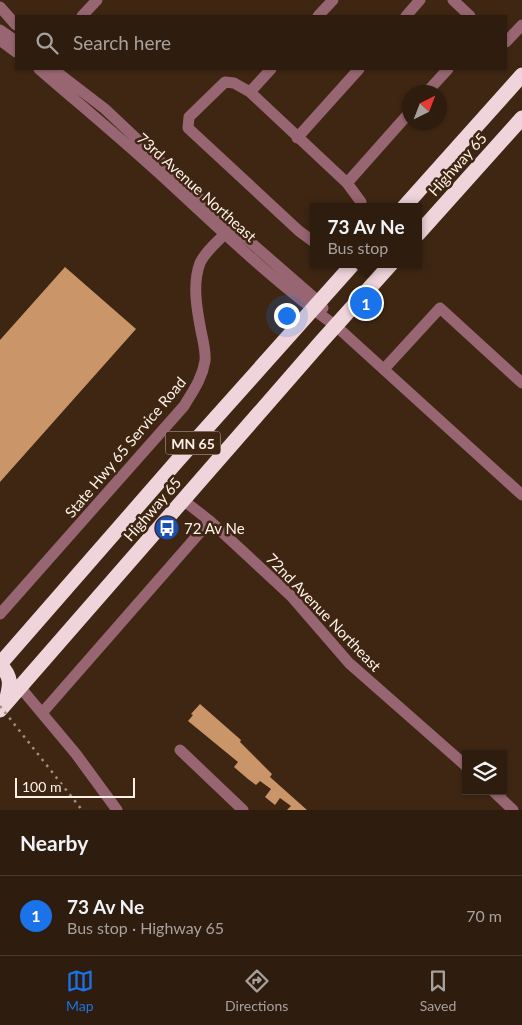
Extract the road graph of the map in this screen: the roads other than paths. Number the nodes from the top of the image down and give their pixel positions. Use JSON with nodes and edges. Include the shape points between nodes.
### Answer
{"nodes":[{"id":1,"x":6,"y":0,"type":"edge"},
{"id":2,"x":97,"y":0,"type":"edge"},
{"id":3,"x":332,"y":0,"type":"edge"},
{"id":4,"x":420,"y":0,"type":"edge"},
{"id":5,"x":453,"y":0,"type":"edge"},
{"id":6,"x":0,"y":7,"type":"edge"},
{"id":7,"x":83,"y":15,"type":"edge"},
{"id":8,"x":319,"y":15,"type":"edge"},
{"id":9,"x":407,"y":15,"type":"edge"},
{"id":10,"x":469,"y":15,"type":"edge"},
{"id":11,"x":15,"y":24,"type":"edge"},
{"id":12,"x":522,"y":24,"type":"edge"},
{"id":13,"x":0,"y":30,"type":"edge"},
{"id":14,"x":0,"y":40,"type":"edge"},
{"id":15,"x":15,"y":40,"type":"edge"},
{"id":16,"x":507,"y":41,"type":"edge"},
{"id":17,"x":15,"y":51,"type":"edge"},
{"id":18,"x":40,"y":70,"type":"edge"},
{"id":19,"x":54,"y":70,"type":"edge"},
{"id":20,"x":270,"y":70,"type":"edge"},
{"id":21,"x":358,"y":70,"type":"edge"},
{"id":22,"x":447,"y":70,"type":"edge"},
{"id":23,"x":522,"y":75,"type":"edge"},
{"id":24,"x":433,"y":85,"type":"edge"},
{"id":25,"x":250,"y":92,"type":"junction"},
{"id":26,"x":522,"y":118,"type":"edge"},
{"id":27,"x":402,"y":121,"type":"edge"},
{"id":28,"x":297,"y":138,"type":"junction"},
{"id":29,"x":347,"y":183,"type":"junction"},
{"id":30,"x":361,"y":203,"type":"edge"},
{"id":31,"x":408,"y":203,"type":"edge"},
{"id":32,"x":229,"y":230,"type":"junction"},
{"id":33,"x":422,"y":230,"type":"edge"},
{"id":34,"x":310,"y":239,"type":"edge"},
{"id":35,"x":349,"y":268,"type":"edge"},
{"id":36,"x":387,"y":268,"type":"edge"},
{"id":37,"x":316,"y":306,"type":"junction"},
{"id":38,"x":336,"y":326,"type":"junction"},
{"id":39,"x":384,"y":369,"type":"junction"},
{"id":40,"x":522,"y":383,"type":"edge"},
{"id":41,"x":522,"y":495,"type":"edge"},
{"id":42,"x":183,"y":500,"type":"junction"},
{"id":43,"x":210,"y":521,"type":"junction"},
{"id":44,"x":0,"y":614,"type":"edge"},
{"id":45,"x":0,"y":664,"type":"edge"},
{"id":46,"x":20,"y":687,"type":"junction"},
{"id":47,"x":3,"y":706,"type":"edge"},
{"id":48,"x":42,"y":713,"type":"junction"},
{"id":49,"x":180,"y":750,"type":"dead end"},
{"id":50,"x":462,"y":762,"type":"edge"},
{"id":51,"x":497,"y":795,"type":"edge"},
{"id":52,"x":117,"y":810,"type":"edge"},
{"id":53,"x":243,"y":810,"type":"edge"},
{"id":54,"x":513,"y":810,"type":"edge"}],
"edges":[{"from":1,"to":6,"type":"street"},
{"from":2,"to":7,"type":"street"},
{"from":3,"to":8,"type":"street"},
{"from":4,"to":9,"type":"street"},
{"from":5,"to":10,"type":"street"},
{"from":6,"to":11,"type":"street"},
{"from":12,"to":16,"type":"street"},
{"from":13,"to":15,"type":"street"},
{"from":14,"to":17,"type":"street"},
{"from":18,"to":32,"type":"street","name":"73rd Avenue Northeast"},
{"from":19,"to":32,"type":"street","name":"73rd Avenue Northeast","via":[[105,109]]},
{"from":20,"to":25,"type":"street"},
{"from":21,"to":28,"type":"street"},
{"from":22,"to":24,"type":"street"},
{"from":23,"to":31,"type":"highway","name":"Highway 65"},
{"from":25,"to":28,"type":"street"},
{"from":25,"to":34,"type":"street","via":[[225,82],[189,118],[188,128]]},
{"from":26,"to":33,"type":"highway","name":"Highway 65"},
{"from":27,"to":29,"type":"street"},
{"from":28,"to":29,"type":"street"},
{"from":29,"to":30,"type":"street"},
{"from":32,"to":37,"type":"street","name":"73rd Avenue Northeast"},
{"from":32,"to":44,"type":"street","name":"State Hwy 65 Service Road","via":[[200,262],[197,276],[196,307],[205,360],[199,384],[184,406]]},
{"from":35,"to":37,"type":"highway","name":"Highway 65","number":"MN 65"},
{"from":36,"to":38,"type":"highway","name":"Highway 65","number":"MN 65"},
{"from":37,"to":38,"type":"street","name":"73rd Avenue Northeast"},
{"from":37,"to":45,"type":"highway","name":"Highway 65","number":"MN 65"},
{"from":38,"to":39,"type":"street","name":"73rd Avenue Northeast"},
{"from":38,"to":42,"type":"highway","name":"Highway 65","number":"MN 65"},
{"from":39,"to":40,"type":"street","via":[[440,308]]},
{"from":39,"to":41,"type":"street","name":"73rd Avenue Northeast"},
{"from":42,"to":43,"type":"street","name":"72nd Avenue Northeast"},
{"from":42,"to":46,"type":"highway","name":"Highway 65","number":"MN 65"},
{"from":43,"to":48,"type":"street"},
{"from":43,"to":50,"type":"street","name":"72nd Avenue Northeast","via":[[291,596],[349,663]]},
{"from":45,"to":47,"type":"highway","via":[[10,680]]},
{"from":46,"to":47,"type":"highway","name":"Highway 65","number":"MN 65"},
{"from":46,"to":48,"type":"street"},
{"from":48,"to":52,"type":"street"},
{"from":49,"to":53,"type":"street"},
{"from":51,"to":54,"type":"street"}]}
